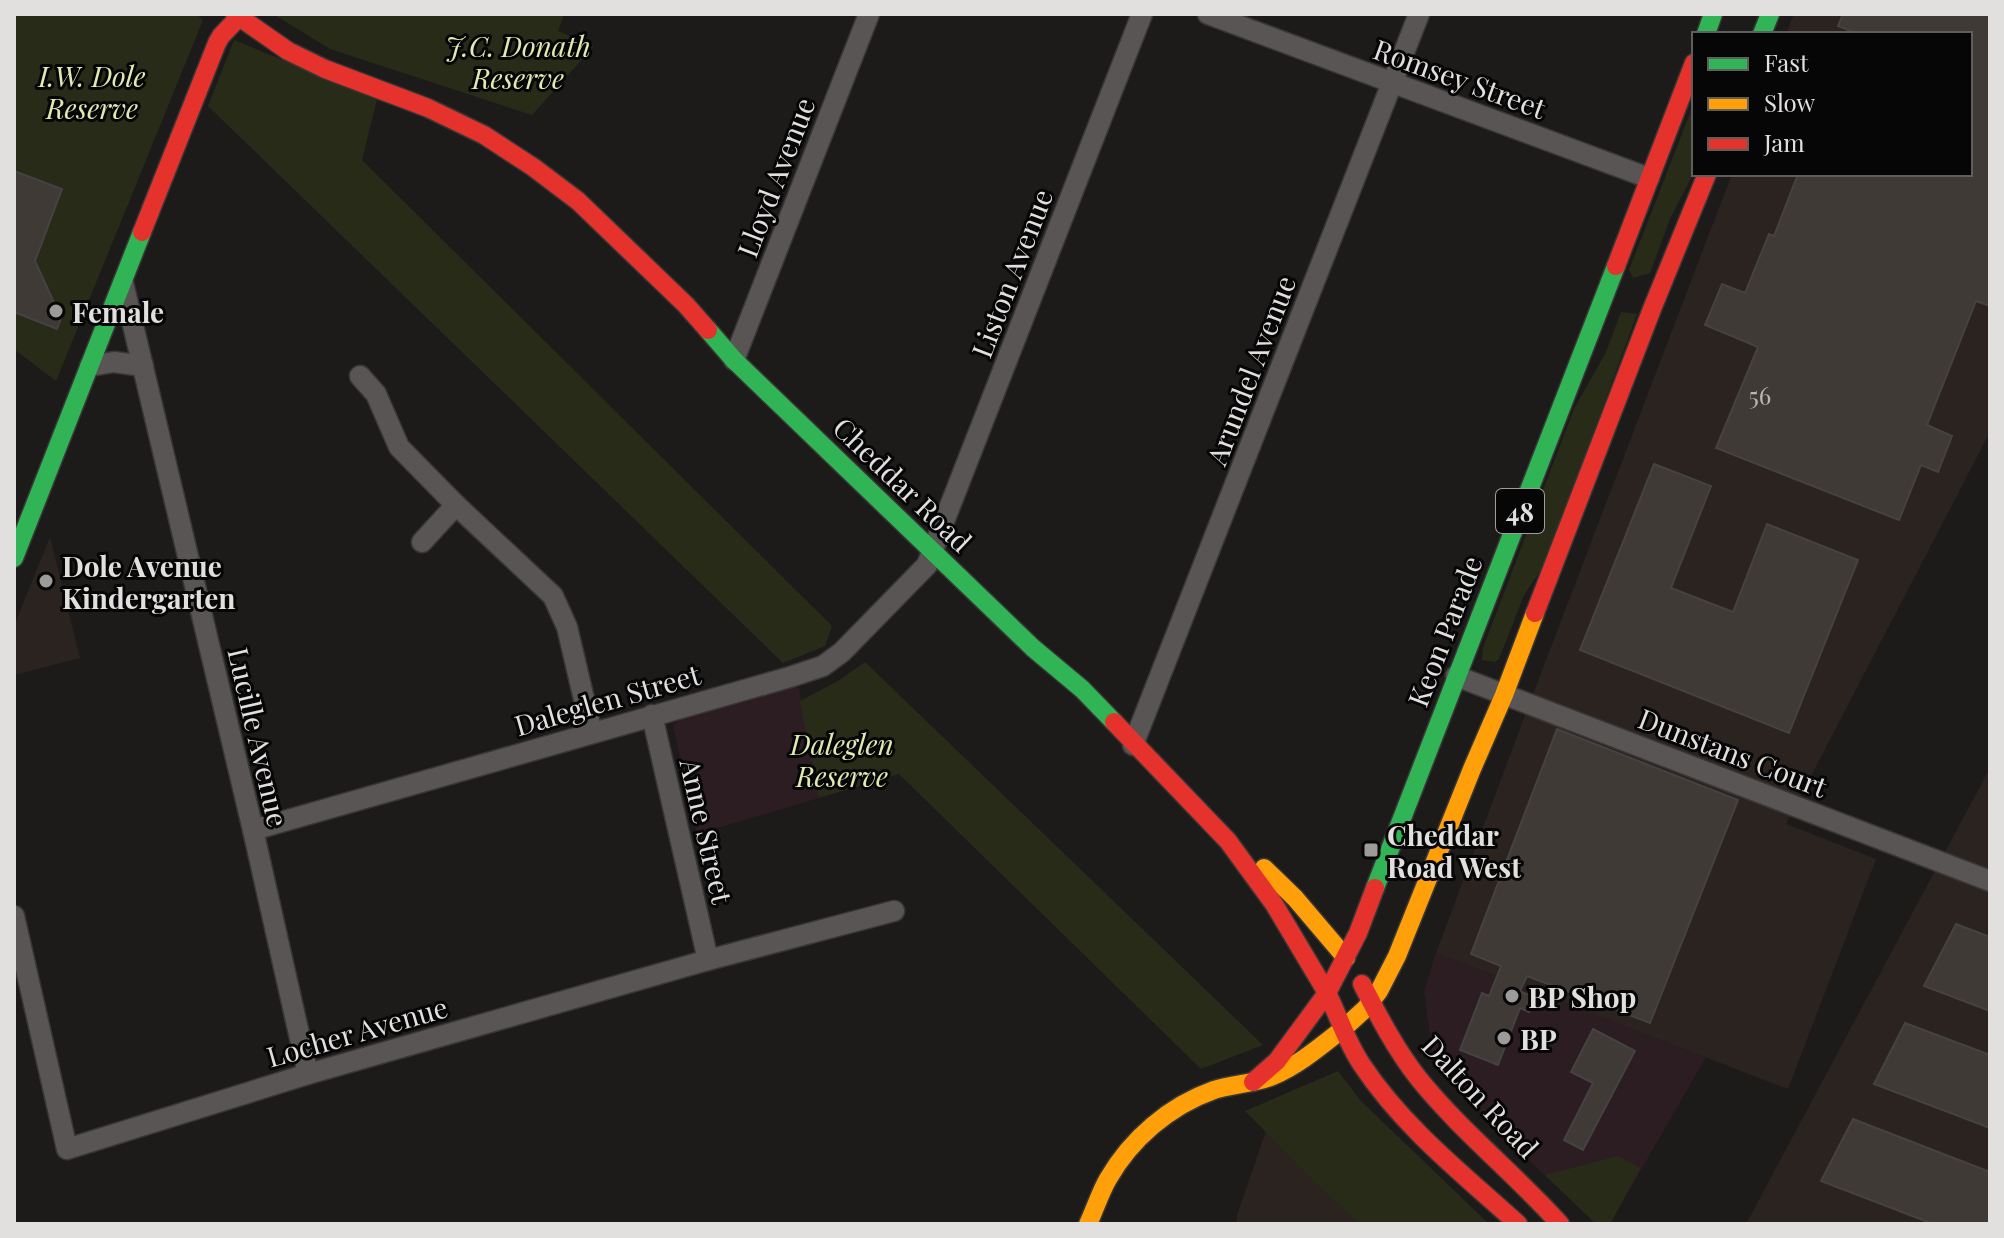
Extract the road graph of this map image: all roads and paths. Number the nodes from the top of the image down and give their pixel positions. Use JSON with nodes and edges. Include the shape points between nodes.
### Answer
{"nodes":[{"id":1,"x":868,"y":14,"type":"edge"},
{"id":2,"x":1142,"y":14,"type":"edge"},
{"id":3,"x":1208,"y":14,"type":"edge"},
{"id":4,"x":1419,"y":14,"type":"edge"},
{"id":5,"x":237,"y":16,"type":"edge"},
{"id":6,"x":1692,"y":68,"type":"edge"},
{"id":7,"x":1392,"y":83,"type":"junction"},
{"id":8,"x":1706,"y":176,"type":"edge"},
{"id":9,"x":1649,"y":178,"type":"junction"},
{"id":10,"x":123,"y":283,"type":"junction"},
{"id":11,"x":734,"y":360,"type":"junction"},
{"id":12,"x":90,"y":366,"type":"junction"},
{"id":13,"x":143,"y":366,"type":"junction"},
{"id":14,"x":360,"y":376,"type":"dead end"},
{"id":15,"x":456,"y":505,"type":"junction"},
{"id":16,"x":422,"y":542,"type":"dead end"},
{"id":17,"x":932,"y":552,"type":"junction"},
{"id":18,"x":14,"y":558,"type":"edge"},
{"id":19,"x":1456,"y":676,"type":"junction"},
{"id":20,"x":1504,"y":695,"type":"junction"},
{"id":21,"x":652,"y":715,"type":"junction"},
{"id":22,"x":592,"y":733,"type":"junction"},
{"id":23,"x":1133,"y":745,"type":"junction"},
{"id":24,"x":253,"y":830,"type":"junction"},
{"id":25,"x":1228,"y":841,"type":"junction"},
{"id":26,"x":1990,"y":881,"type":"edge"},
{"id":27,"x":894,"y":911,"type":"dead end"},
{"id":28,"x":14,"y":916,"type":"edge"},
{"id":29,"x":1346,"y":958,"type":"junction"},
{"id":30,"x":708,"y":960,"type":"junction"},
{"id":31,"x":1327,"y":993,"type":"junction"},
{"id":32,"x":1371,"y":1002,"type":"junction"},
{"id":33,"x":1344,"y":1028,"type":"junction"},
{"id":34,"x":308,"y":1074,"type":"junction"},
{"id":35,"x":1253,"y":1082,"type":"junction"},
{"id":36,"x":1088,"y":1224,"type":"edge"},
{"id":37,"x":1518,"y":1224,"type":"edge"},
{"id":38,"x":1560,"y":1224,"type":"edge"}],
"edges":[{"from":1,"to":11,"type":"street","name":"Lloyd Avenue"},
{"from":2,"to":17,"type":"street","name":"Liston Avenue"},
{"from":3,"to":7,"type":"street","name":"Romsey Street"},
{"from":4,"to":7,"type":"street","name":"Arundel Avenue"},
{"from":5,"to":10,"type":"main road","via":[[217,43]]},
{"from":5,"to":11,"type":"main road","name":"Cheddar Road","via":[[288,51],[428,108],[533,167],[590,212]]},
{"from":6,"to":9,"type":"main road","name":"Keon Parade","number":"48"},
{"from":7,"to":9,"type":"street","name":"Romsey Street"},
{"from":7,"to":23,"type":"street","name":"Arundel Avenue"},
{"from":8,"to":20,"type":"main road","number":"48","via":[[1646,307]]},
{"from":9,"to":19,"type":"main road","name":"Keon Parade","number":"48","via":[[1611,294]]},
{"from":10,"to":12,"type":"main road"},
{"from":10,"to":13,"type":"street","name":"Lucille Avenue"},
{"from":11,"to":17,"type":"main road","name":"Cheddar Road"},
{"from":12,"to":13,"type":"street"},
{"from":12,"to":18,"type":"main road"},
{"from":13,"to":24,"type":"street","name":"Lucille Avenue"},
{"from":14,"to":15,"type":"street","via":[[376,394],[399,447]]},
{"from":15,"to":16,"type":"street"},
{"from":15,"to":22,"type":"street","via":[[553,596],[567,627]]},
{"from":17,"to":21,"type":"street","name":"Daleglen Street","via":[[927,565],[823,666]]},
{"from":17,"to":23,"type":"main road","name":"Cheddar Road","via":[[1033,648],[1072,699]]},
{"from":19,"to":20,"type":"street","name":"Dunstans Court"},
{"from":19,"to":29,"type":"main road","name":"Keon Parade","number":"48"},
{"from":20,"to":26,"type":"street","name":"Dunstans Court"},
{"from":20,"to":32,"type":"main road","number":"48","via":[[1393,965]]},
{"from":21,"to":22,"type":"street","name":"Daleglen Street"},
{"from":21,"to":30,"type":"street","name":"Anne Street"},
{"from":22,"to":24,"type":"street","name":"Daleglen Street"},
{"from":23,"to":25,"type":"main road","name":"Cheddar Road"},
{"from":24,"to":34,"type":"street","name":"Lucille Avenue"},
{"from":25,"to":29,"type":"main road","name":"Cheddar Road","via":[[1295,898]]},
{"from":25,"to":31,"type":"main road","name":"Cheddar Road","via":[[1274,904]]},
{"from":27,"to":30,"type":"street","name":"Locher Avenue"},
{"from":28,"to":34,"type":"street","name":"Locher Avenue","via":[[67,1149]]},
{"from":29,"to":31,"type":"main road","name":"Keon Parade","number":"48"},
{"from":29,"to":32,"type":"main road","name":"Dalton Road"},
{"from":30,"to":34,"type":"street","name":"Locher Avenue"},
{"from":31,"to":33,"type":"main road"},
{"from":31,"to":35,"type":"main road","name":"Keon Parade","via":[[1277,1061]]},
{"from":32,"to":33,"type":"main road"},
{"from":32,"to":38,"type":"main road","name":"Dalton Road","via":[[1417,1077]]},
{"from":33,"to":35,"type":"main road","via":[[1285,1069]]},
{"from":33,"to":37,"type":"main road","via":[[1385,1095]]},
{"from":35,"to":36,"type":"main road","via":[[1190,1100],[1153,1124],[1115,1167]]}]}
